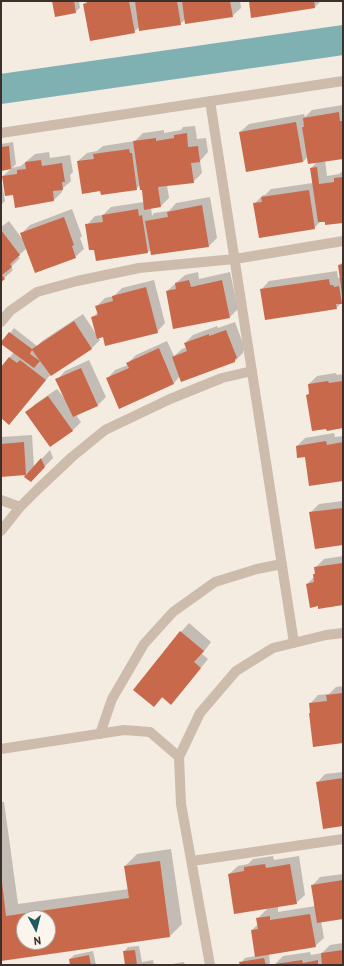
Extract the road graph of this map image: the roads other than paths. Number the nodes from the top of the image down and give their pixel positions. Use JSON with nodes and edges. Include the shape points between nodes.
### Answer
{"nodes":[{"id":1,"x":343,"y":81,"type":"edge"},
{"id":2,"x":210,"y":101,"type":"junction"},
{"id":3,"x":1,"y":133,"type":"edge"},
{"id":4,"x":343,"y":241,"type":"edge"},
{"id":5,"x":235,"y":259,"type":"junction"},
{"id":6,"x":1,"y":322,"type":"edge"},
{"id":7,"x":252,"y":371,"type":"junction"},
{"id":8,"x":1,"y":500,"type":"edge"},
{"id":9,"x":20,"y":506,"type":"junction"},
{"id":10,"x":1,"y":531,"type":"edge"},
{"id":11,"x":282,"y":564,"type":"junction"},
{"id":12,"x":343,"y":633,"type":"edge"},
{"id":13,"x":294,"y":643,"type":"junction"},
{"id":14,"x":100,"y":734,"type":"junction"},
{"id":15,"x":1,"y":749,"type":"edge"},
{"id":16,"x":179,"y":757,"type":"junction"},
{"id":17,"x":343,"y":839,"type":"edge"},
{"id":18,"x":192,"y":861,"type":"junction"},
{"id":19,"x":210,"y":965,"type":"edge"}],
"edges":[{"from":1,"to":2,"type":"street"},
{"from":2,"to":3,"type":"street"},
{"from":2,"to":5,"type":"street"},
{"from":4,"to":5,"type":"street"},
{"from":5,"to":6,"type":"street","via":[[139,268],[77,281],[37,292],[10,311]]},
{"from":5,"to":7,"type":"street"},
{"from":7,"to":9,"type":"street","via":[[222,378],[105,430]]},
{"from":7,"to":11,"type":"street"},
{"from":8,"to":9,"type":"street"},
{"from":9,"to":10,"type":"street"},
{"from":11,"to":13,"type":"street"},
{"from":11,"to":14,"type":"street","via":[[215,582],[173,612],[144,644],[112,699]]},
{"from":12,"to":13,"type":"street"},
{"from":13,"to":16,"type":"street","via":[[273,648],[236,671],[200,713]]},
{"from":14,"to":15,"type":"street"},
{"from":14,"to":16,"type":"street","via":[[124,730],[150,732]]},
{"from":16,"to":18,"type":"street","via":[[181,804]]},
{"from":17,"to":18,"type":"street"},
{"from":18,"to":19,"type":"street"}]}
